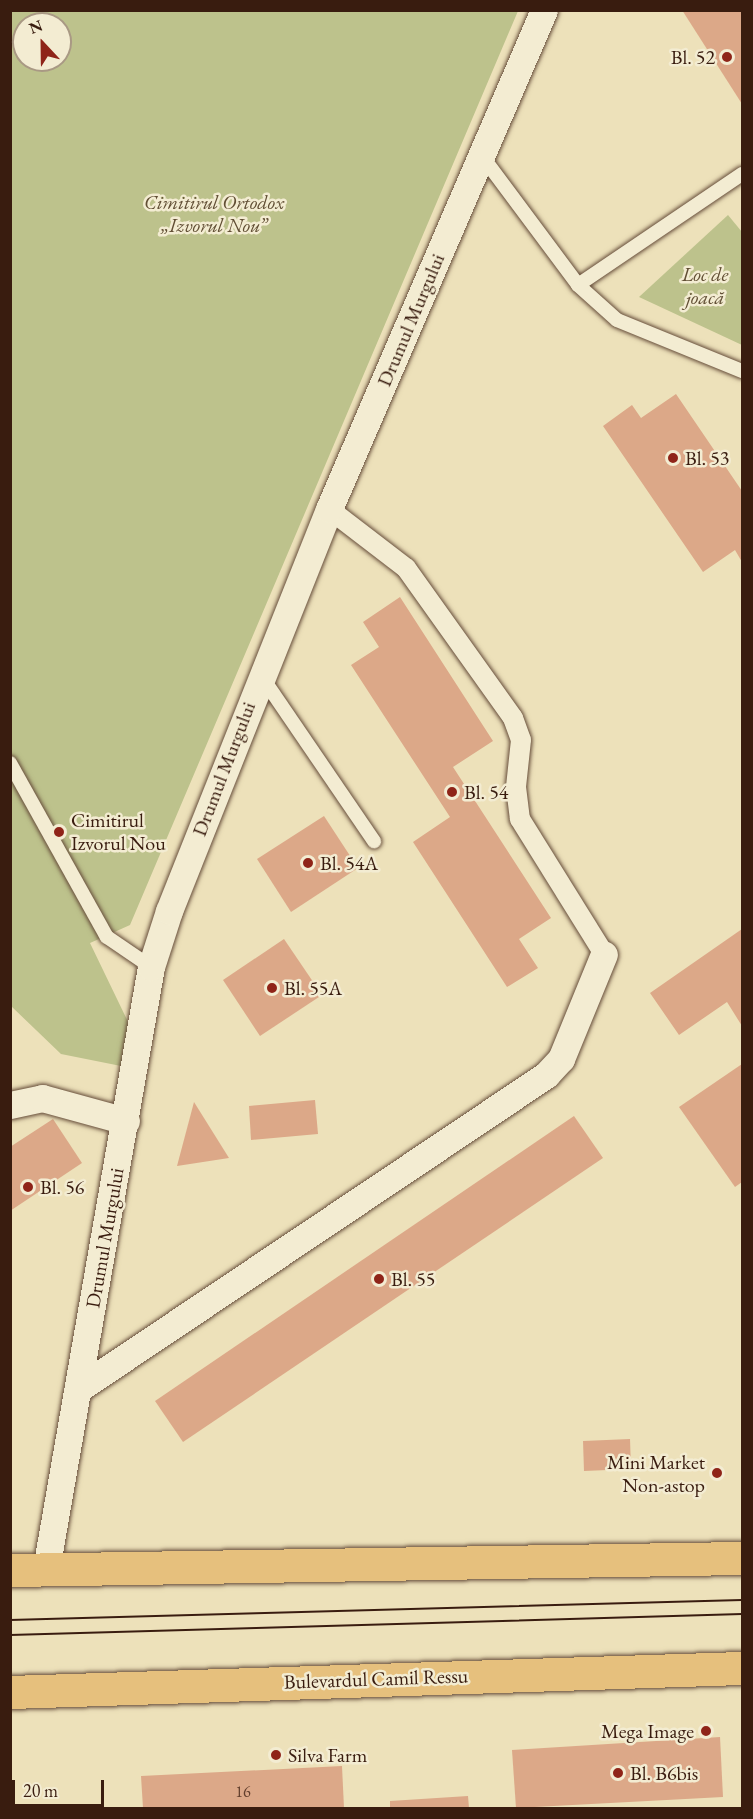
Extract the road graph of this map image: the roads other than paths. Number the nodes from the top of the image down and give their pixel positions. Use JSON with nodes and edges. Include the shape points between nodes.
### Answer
{"nodes":[{"id":1,"x":544,"y":10,"type":"edge"},
{"id":2,"x":482,"y":156,"type":"junction"},
{"id":3,"x":742,"y":174,"type":"edge"},
{"id":4,"x":578,"y":285,"type":"junction"},
{"id":5,"x":742,"y":371,"type":"edge"},
{"id":6,"x":328,"y":509,"type":"junction"},
{"id":7,"x":261,"y":674,"type":"junction"},
{"id":8,"x":10,"y":763,"type":"edge"},
{"id":9,"x":374,"y":841,"type":"dead end"},
{"id":10,"x":604,"y":954,"type":"joint"},
{"id":11,"x":151,"y":966,"type":"junction"},
{"id":12,"x":10,"y":1105,"type":"edge"},
{"id":13,"x":126,"y":1121,"type":"junction"},
{"id":14,"x":78,"y":1389,"type":"junction"},
{"id":15,"x":742,"y":1558,"type":"edge"},
{"id":16,"x":46,"y":1569,"type":"junction"},
{"id":17,"x":10,"y":1570,"type":"edge"},
{"id":18,"x":742,"y":1668,"type":"edge"},
{"id":19,"x":10,"y":1692,"type":"edge"}],
"edges":[{"from":1,"to":2,"type":"street","name":"Drumul Murgului"},
{"from":2,"to":4,"type":"lane"},
{"from":2,"to":6,"type":"street","name":"Drumul Murgului"},
{"from":3,"to":4,"type":"lane"},
{"from":4,"to":5,"type":"lane","via":[[617,320]]},
{"from":6,"to":7,"type":"street","name":"Drumul Murgului"},
{"from":6,"to":10,"type":"street","via":[[406,568],[513,718],[521,740],[516,787],[520,819]]},
{"from":7,"to":9,"type":"lane"},
{"from":7,"to":11,"type":"street","name":"Drumul Murgului"},
{"from":8,"to":11,"type":"lane","via":[[107,937]]},
{"from":10,"to":14,"type":"street","via":[[561,1059],[546,1075]]},
{"from":11,"to":13,"type":"street","name":"Drumul Murgului"},
{"from":12,"to":13,"type":"street","via":[[42,1098]]},
{"from":13,"to":14,"type":"street","name":"Drumul Murgului"},
{"from":14,"to":16,"type":"street","name":"Drumul Murgului"},
{"from":15,"to":16,"type":"main road"},
{"from":16,"to":17,"type":"main road"},
{"from":18,"to":19,"type":"main road","name":"Bulevardul Camil Ressu"}]}
